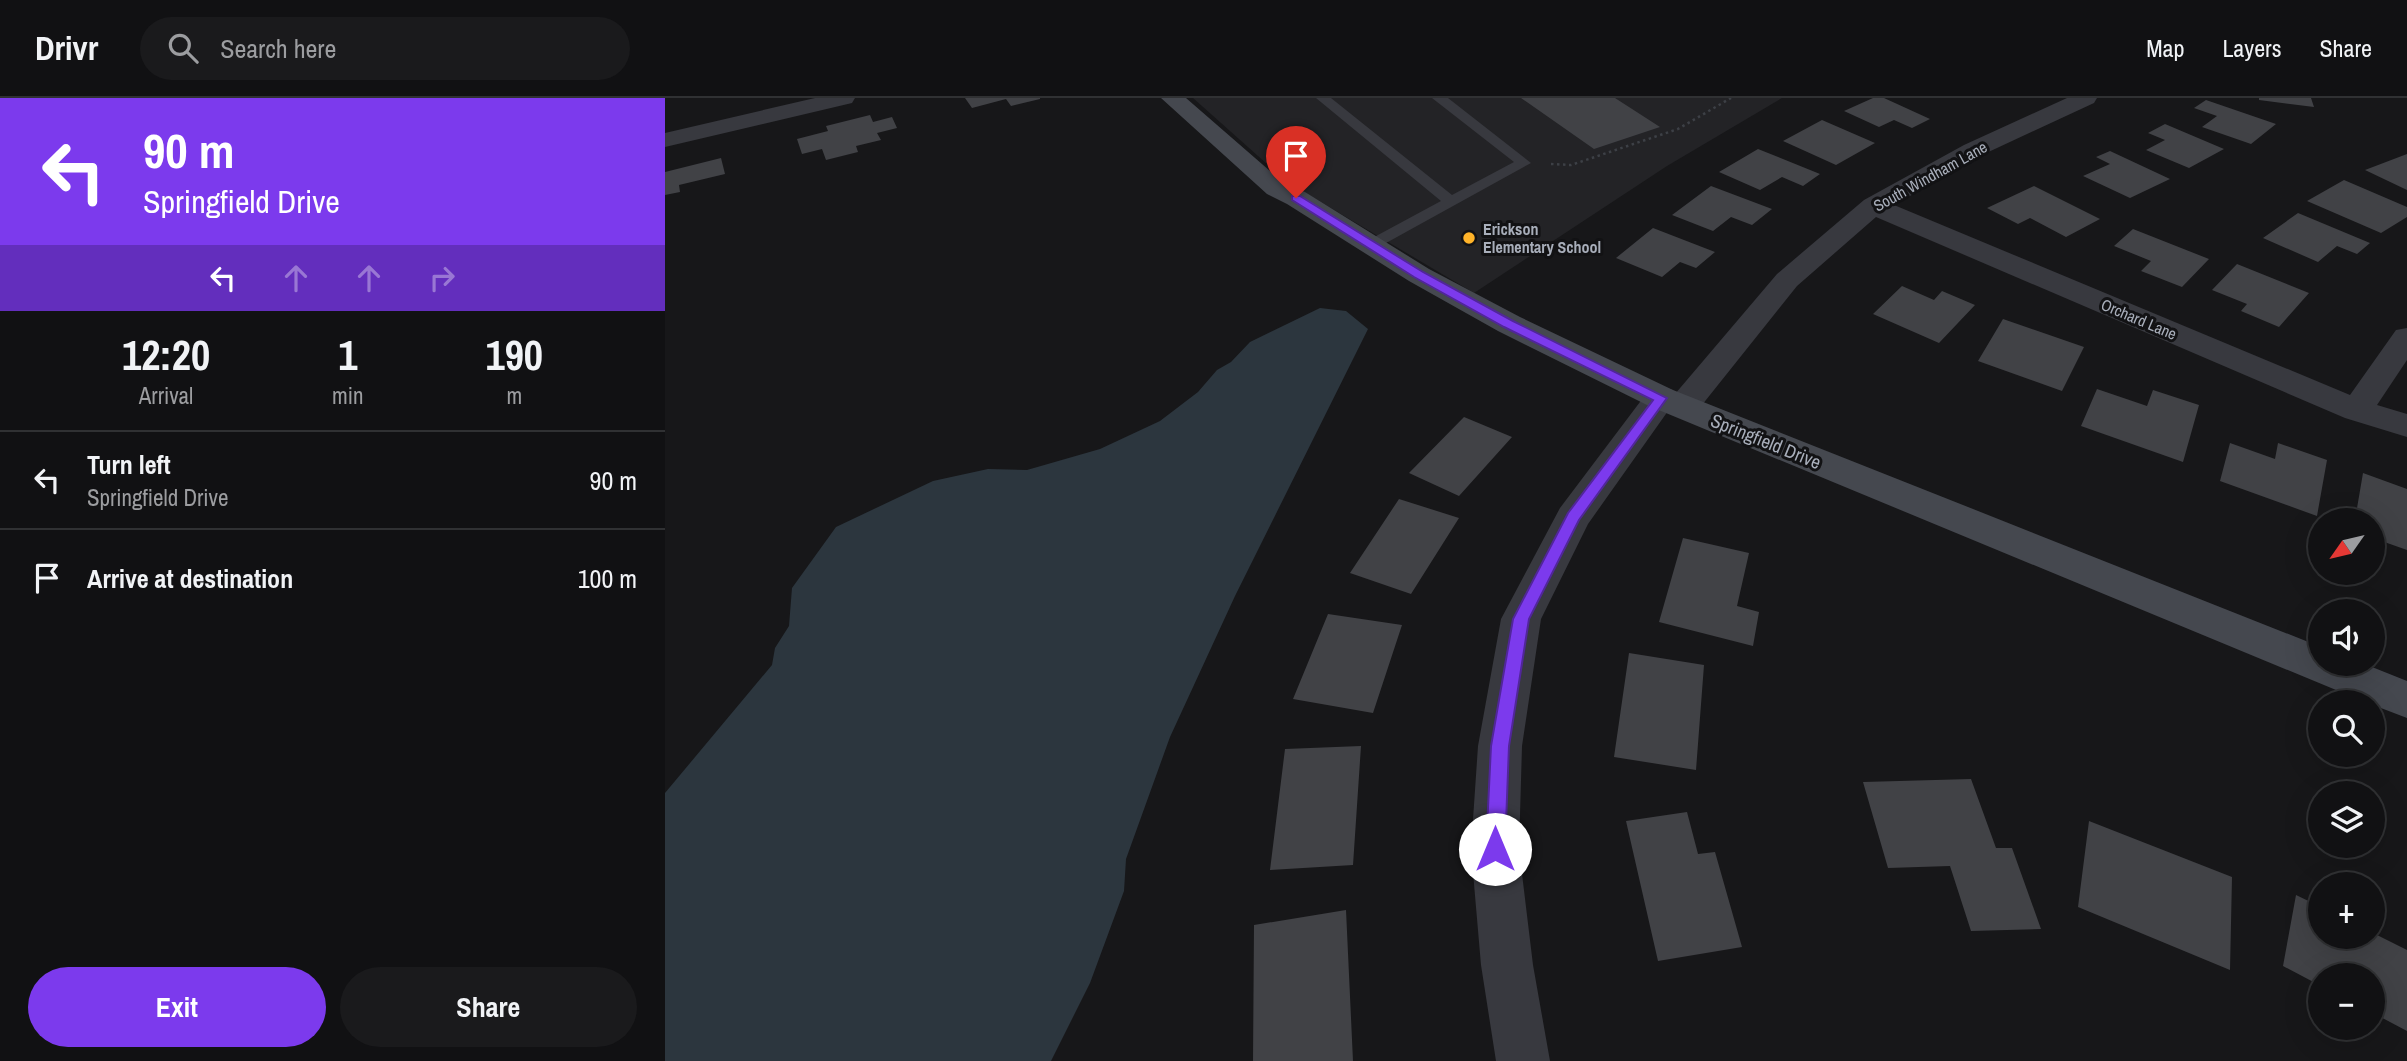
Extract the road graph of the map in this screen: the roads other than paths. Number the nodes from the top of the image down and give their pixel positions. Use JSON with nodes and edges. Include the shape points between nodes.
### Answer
{"nodes":[{"id":1,"x":843,"y":98,"type":"edge"},
{"id":2,"x":1172,"y":98,"type":"edge"},
{"id":3,"x":1323,"y":98,"type":"edge"},
{"id":4,"x":1439,"y":98,"type":"edge"},
{"id":5,"x":2086,"y":98,"type":"edge"},
{"id":6,"x":665,"y":140,"type":"edge"},
{"id":7,"x":1451,"y":202,"type":"junction"},
{"id":8,"x":1873,"y":206,"type":"junction"},
{"id":9,"x":1371,"y":245,"type":"junction"},
{"id":10,"x":2407,"y":337,"type":"edge"},
{"id":11,"x":1672,"y":403,"type":"junction"},
{"id":12,"x":2357,"y":410,"type":"junction"},
{"id":13,"x":2407,"y":426,"type":"edge"},
{"id":14,"x":2407,"y":700,"type":"edge"},
{"id":15,"x":1523,"y":1061,"type":"edge"}],
"edges":[{"from":1,"to":6,"type":"street"},
{"from":2,"to":9,"type":"street","name":"Springfield Drive","via":[[1276,189]]},
{"from":3,"to":7,"type":"lane"},
{"from":4,"to":7,"type":"lane","via":[[1524,163]]},
{"from":5,"to":8,"type":"street","name":"South Windham Lane","via":[[1973,150]]},
{"from":7,"to":9,"type":"lane"},
{"from":8,"to":11,"type":"street","name":"South Windham Lane","via":[[1787,280]]},
{"from":8,"to":12,"type":"street","name":"Orchard Lane"},
{"from":9,"to":11,"type":"street","name":"Springfield Drive","via":[[1509,324]]},
{"from":10,"to":12,"type":"street"},
{"from":11,"to":14,"type":"street","name":"Springfield Drive"},
{"from":11,"to":15,"type":"street","name":"South Windham Lane","via":[[1573,517],[1521,619],[1500,746],[1495,849]]},
{"from":12,"to":13,"type":"street","name":"Orchard Lane"}]}
